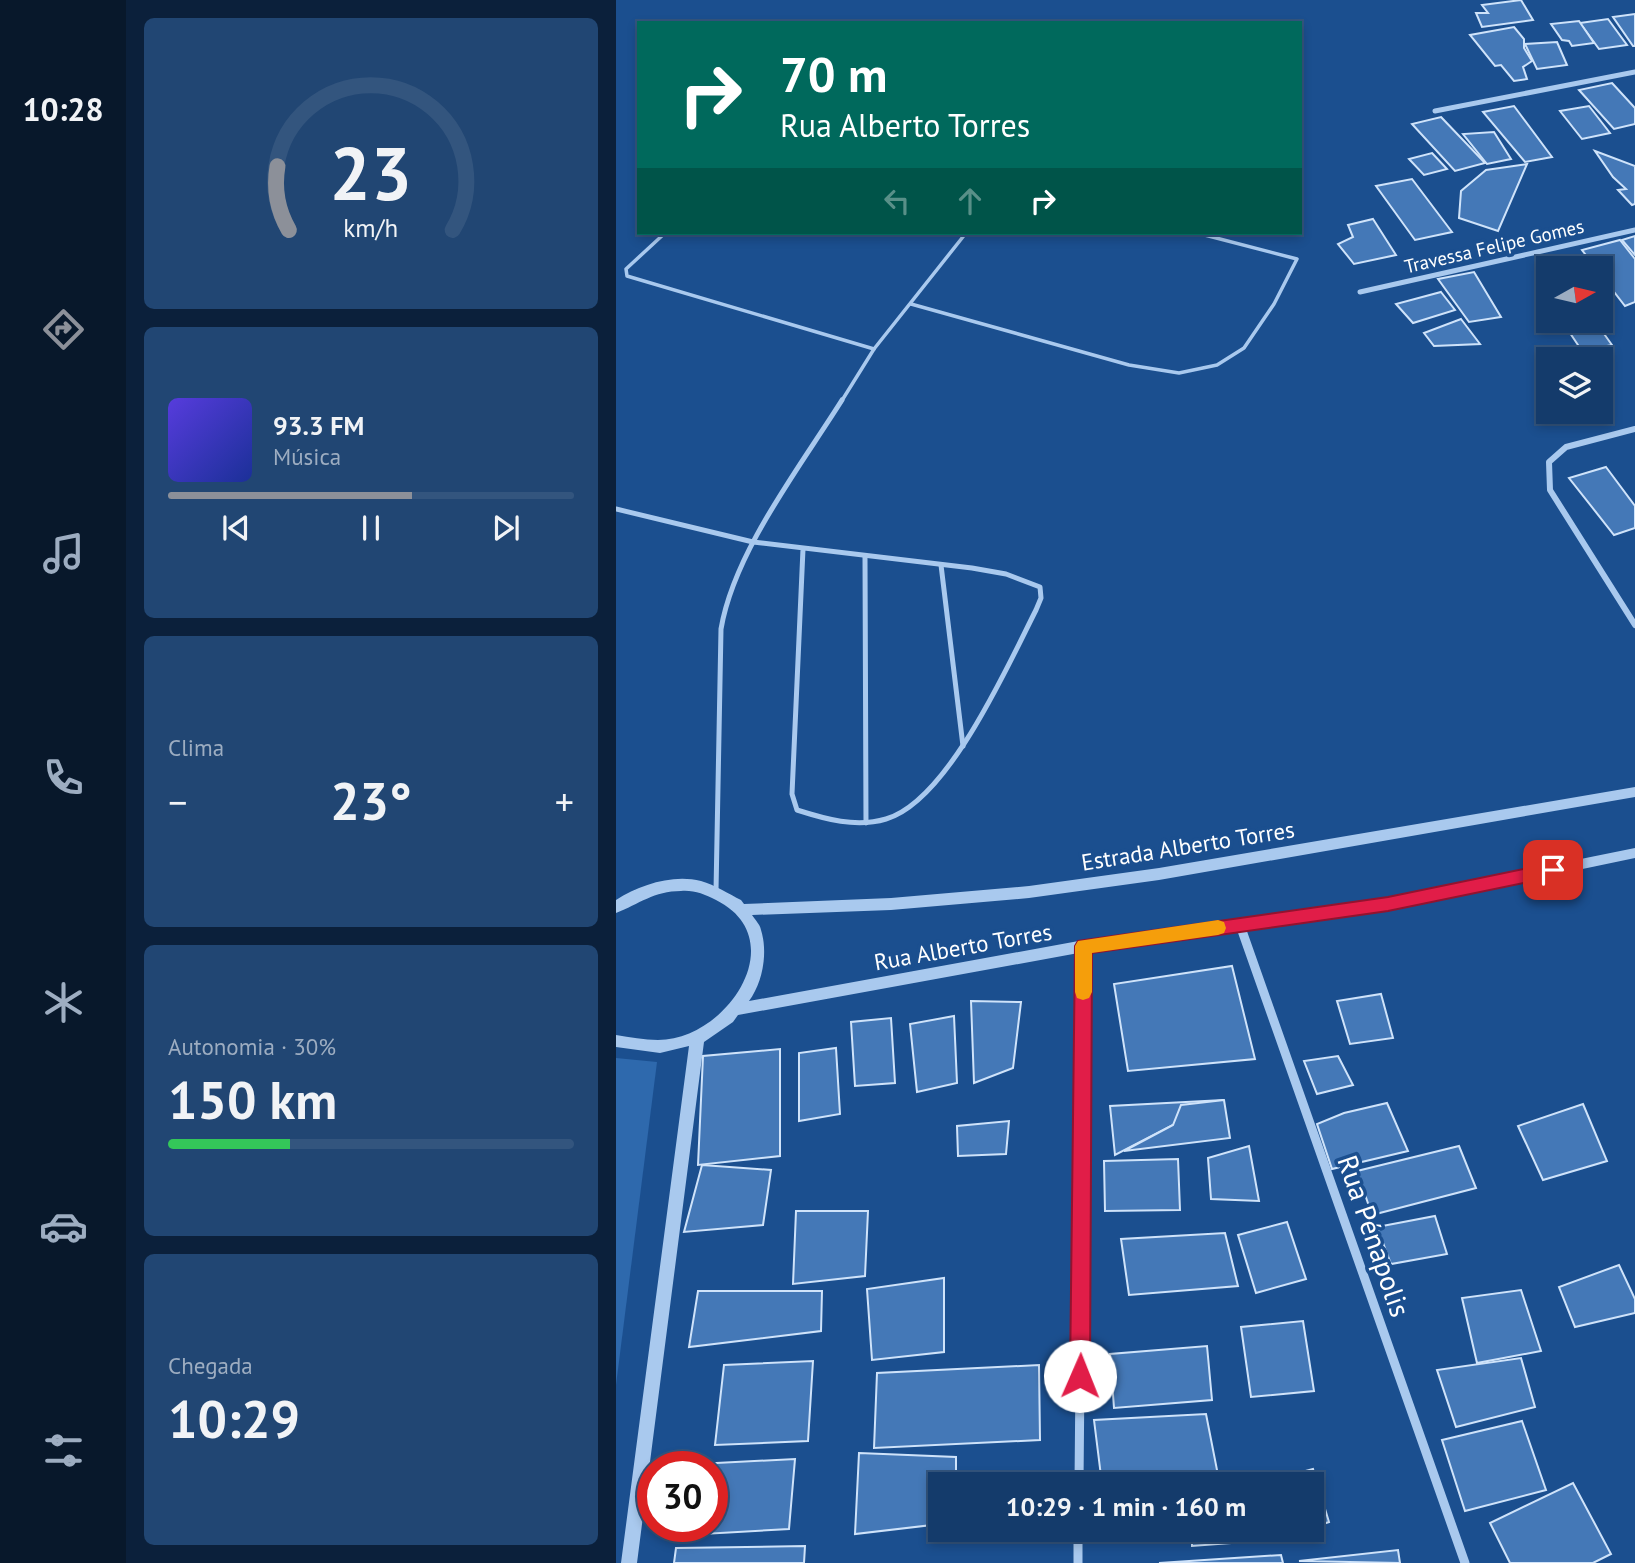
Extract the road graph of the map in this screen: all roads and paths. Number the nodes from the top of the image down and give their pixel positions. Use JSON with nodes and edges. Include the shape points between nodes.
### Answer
{"nodes":[{"id":1,"x":1635,"y":72,"type":"edge"},
{"id":2,"x":1435,"y":111,"type":"dead end"},
{"id":3,"x":1635,"y":230,"type":"edge"},
{"id":4,"x":663,"y":235,"type":"edge"},
{"id":5,"x":964,"y":235,"type":"edge"},
{"id":6,"x":1205,"y":235,"type":"edge"},
{"id":7,"x":1360,"y":292,"type":"dead end"},
{"id":8,"x":911,"y":304,"type":"junction"},
{"id":9,"x":874,"y":349,"type":"junction"},
{"id":10,"x":1635,"y":429,"type":"edge"},
{"id":11,"x":616,"y":509,"type":"edge"},
{"id":12,"x":753,"y":542,"type":"junction"},
{"id":13,"x":803,"y":549,"type":"junction"},
{"id":14,"x":864,"y":557,"type":"junction"},
{"id":15,"x":941,"y":565,"type":"junction"},
{"id":16,"x":1635,"y":625,"type":"edge"},
{"id":17,"x":963,"y":746,"type":"junction"},
{"id":18,"x":1635,"y":792,"type":"edge"},
{"id":19,"x":866,"y":823,"type":"junction"},
{"id":20,"x":1635,"y":853,"type":"edge"},
{"id":21,"x":716,"y":891,"type":"junction"},
{"id":22,"x":616,"y":907,"type":"edge"},
{"id":23,"x":743,"y":910,"type":"junction"},
{"id":24,"x":1240,"y":925,"type":"junction"},
{"id":25,"x":1084,"y":946,"type":"junction"},
{"id":26,"x":737,"y":1010,"type":"junction"},
{"id":27,"x":697,"y":1039,"type":"junction"},
{"id":28,"x":616,"y":1041,"type":"edge"},
{"id":29,"x":1079,"y":1472,"type":"edge"},
{"id":30,"x":1078,"y":1542,"type":"edge"},
{"id":31,"x":629,"y":1563,"type":"edge"},
{"id":32,"x":1078,"y":1563,"type":"edge"},
{"id":33,"x":1465,"y":1563,"type":"edge"}],
"edges":[{"from":1,"to":2,"type":"street"},
{"from":3,"to":7,"type":"street","name":"Travessa Felipe Gomes"},
{"from":4,"to":9,"type":"lane","via":[[626,269],[627,276]]},
{"from":5,"to":8,"type":"lane"},
{"from":6,"to":8,"type":"lane","via":[[1297,259],[1244,348],[1200,371],[1180,373],[1129,365]]},
{"from":8,"to":9,"type":"lane"},
{"from":9,"to":12,"type":"lane"},
{"from":10,"to":16,"type":"street","via":[[1566,447],[1549,462],[1550,490]]},
{"from":11,"to":12,"type":"lane"},
{"from":12,"to":13,"type":"lane"},
{"from":12,"to":21,"type":"lane","via":[[722,615]]},
{"from":13,"to":14,"type":"lane"},
{"from":13,"to":19,"type":"lane","via":[[792,794],[797,810],[825,820]]},
{"from":14,"to":15,"type":"lane"},
{"from":14,"to":19,"type":"lane"},
{"from":15,"to":17,"type":"lane"},
{"from":15,"to":17,"type":"lane","via":[[1006,574],[1040,587],[1037,610]]},
{"from":17,"to":19,"type":"lane","via":[[930,787],[901,813]]},
{"from":18,"to":23,"type":"street","name":"Estrada Alberto Torres","via":[[1159,874],[891,904]]},
{"from":20,"to":24,"type":"street","name":"Rua Alberto Torres","via":[[1388,904]]},
{"from":21,"to":22,"type":"street","via":[[693,885],[667,886]]},
{"from":21,"to":23,"type":"street"},
{"from":23,"to":26,"type":"street","via":[[756,934],[758,962],[755,979]]},
{"from":24,"to":25,"type":"street","name":"Rua Alberto Torres"},
{"from":24,"to":33,"type":"street","name":"Rua Pénapolis"},
{"from":25,"to":26,"type":"street","name":"Rua Alberto Torres"},
{"from":25,"to":29,"type":"street"},
{"from":26,"to":27,"type":"street"},
{"from":27,"to":28,"type":"street","via":[[668,1048],[639,1048]]},
{"from":27,"to":31,"type":"street"},
{"from":30,"to":32,"type":"street"}]}
